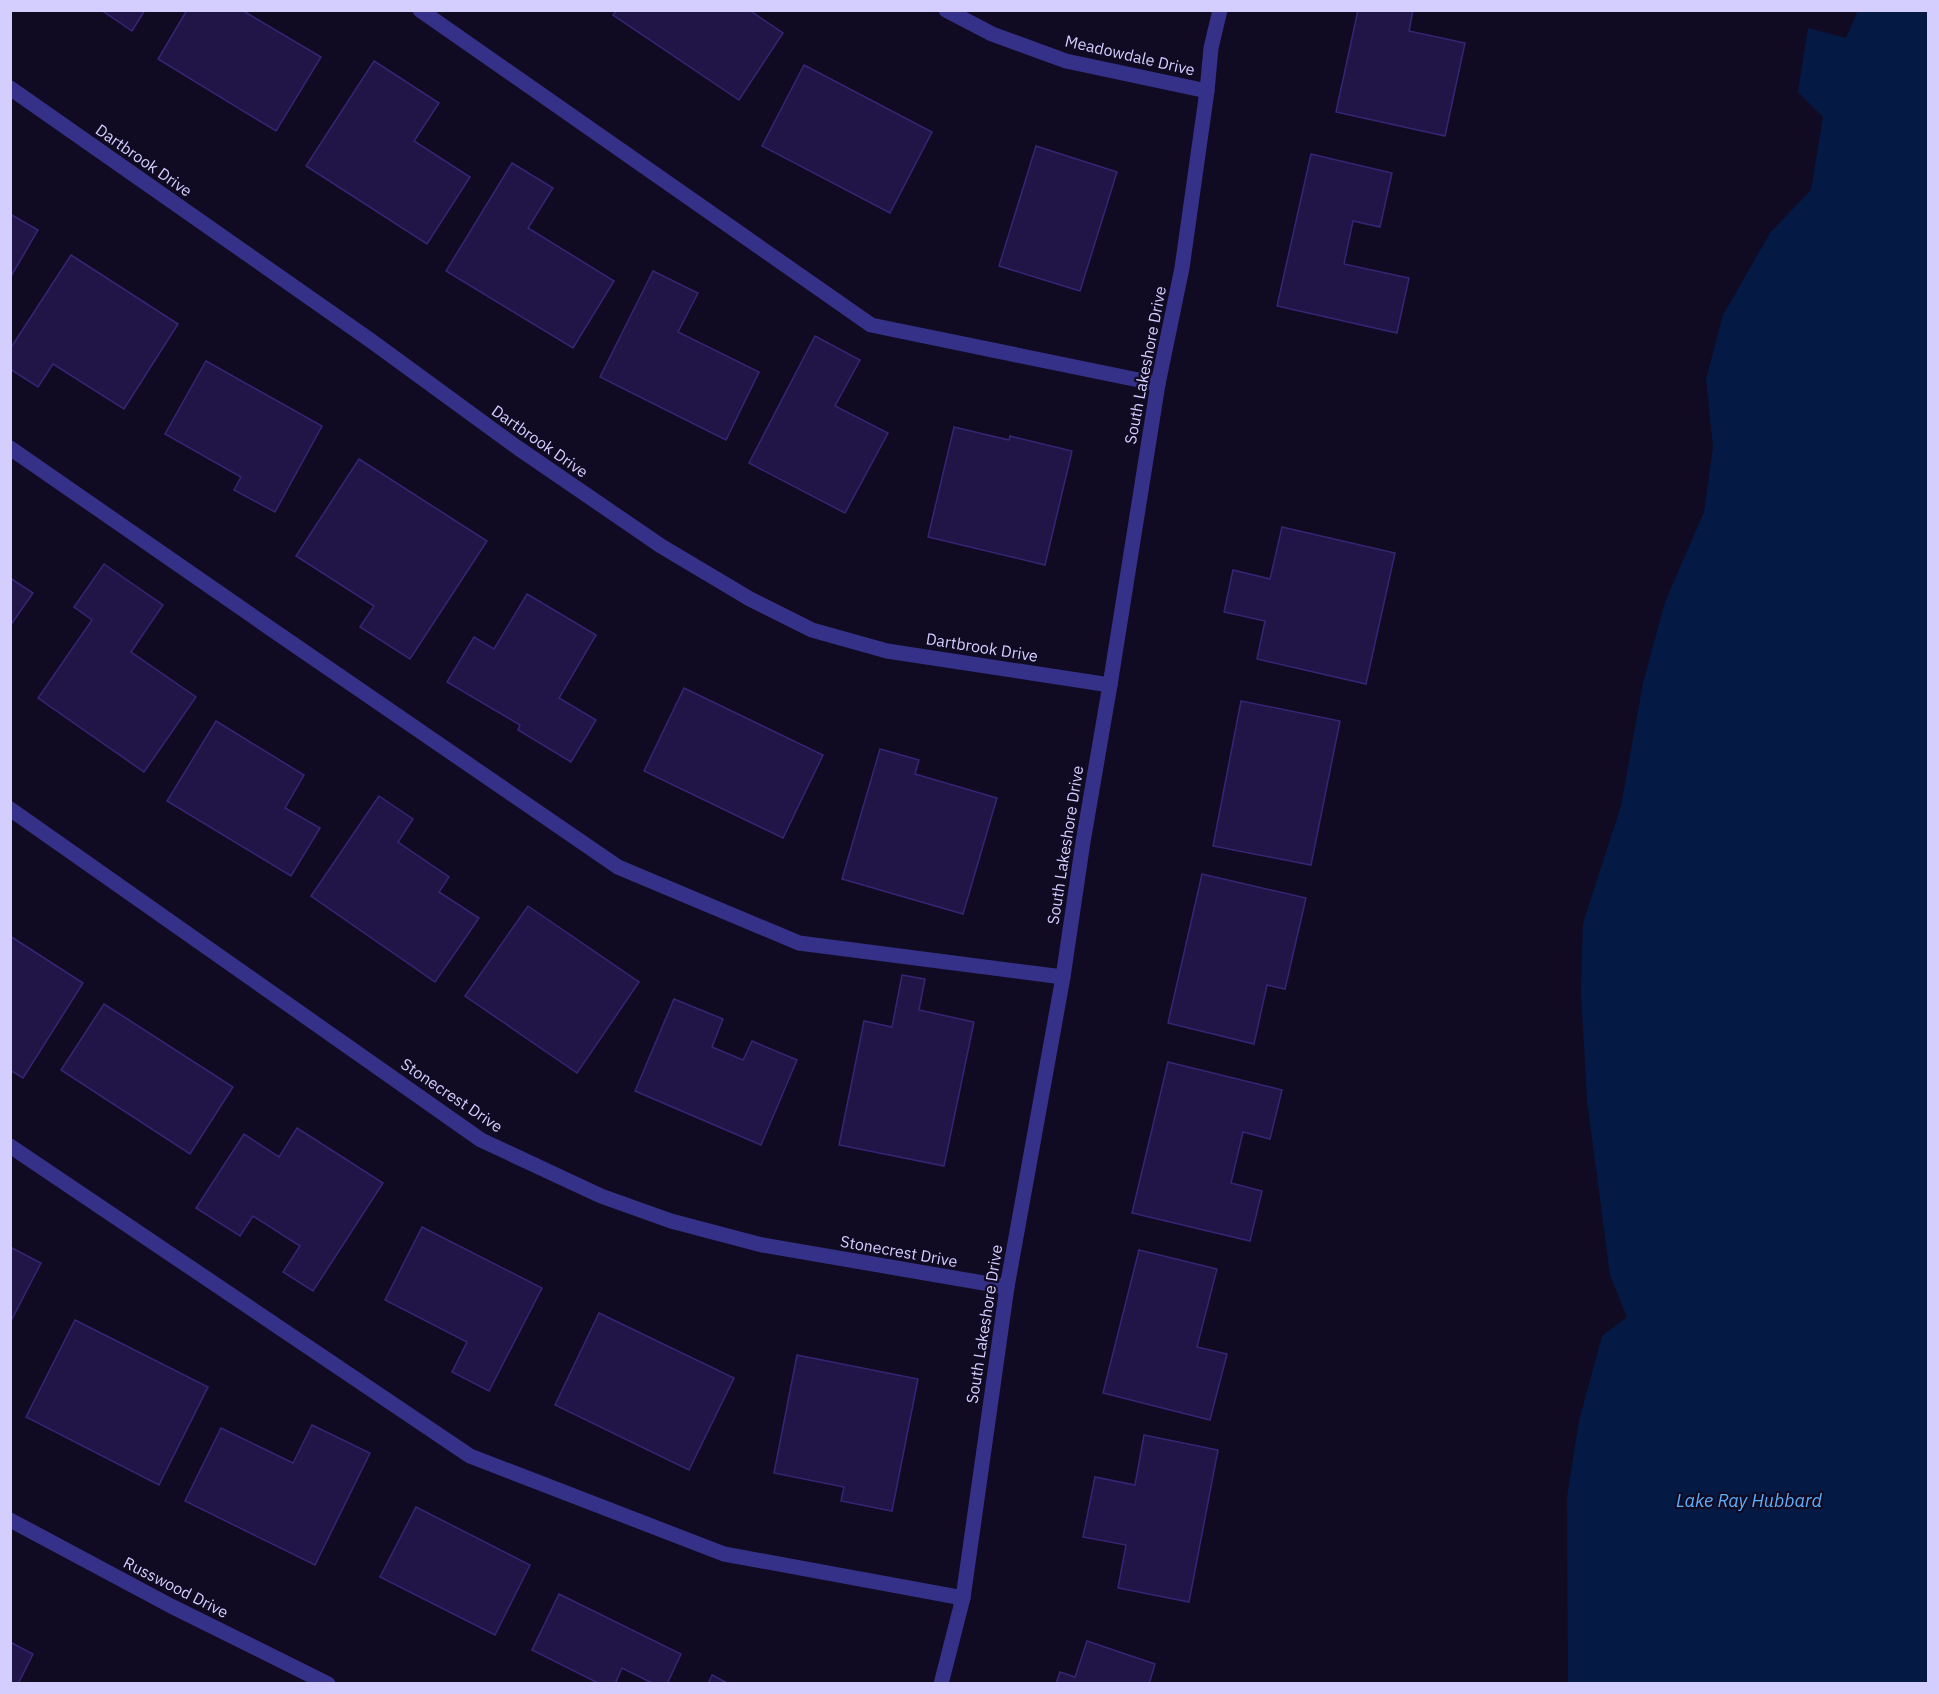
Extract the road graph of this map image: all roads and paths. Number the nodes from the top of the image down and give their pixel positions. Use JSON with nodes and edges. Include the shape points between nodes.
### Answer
{"nodes":[{"id":1,"x":420,"y":10,"type":"edge"},
{"id":2,"x":946,"y":10,"type":"edge"},
{"id":3,"x":1220,"y":10,"type":"edge"},
{"id":4,"x":10,"y":88,"type":"edge"},
{"id":5,"x":1207,"y":91,"type":"junction"},
{"id":6,"x":1158,"y":384,"type":"junction"},
{"id":7,"x":10,"y":448,"type":"edge"},
{"id":8,"x":1110,"y":685,"type":"junction"},
{"id":9,"x":10,"y":808,"type":"edge"},
{"id":10,"x":1063,"y":978,"type":"junction"},
{"id":11,"x":10,"y":1146,"type":"edge"},
{"id":12,"x":1007,"y":1287,"type":"junction"},
{"id":13,"x":10,"y":1520,"type":"edge"},
{"id":14,"x":963,"y":1598,"type":"junction"},
{"id":15,"x":328,"y":1683,"type":"edge"},
{"id":16,"x":941,"y":1683,"type":"edge"}],
"edges":[{"from":1,"to":6,"type":"street","via":[[871,325]]},
{"from":2,"to":5,"type":"street","name":"Meadowdale Drive","via":[[992,34],[1066,61]]},
{"from":3,"to":5,"type":"street","name":"South Lakeshore Drive"},
{"from":4,"to":8,"type":"street","name":"Dartbrook Drive","via":[[518,448],[661,546],[750,600],[812,630],[887,651]]},
{"from":5,"to":6,"type":"street","name":"South Lakeshore Drive","via":[[1182,268]]},
{"from":6,"to":8,"type":"street","name":"South Lakeshore Drive"},
{"from":7,"to":10,"type":"street","via":[[618,867],[800,943]]},
{"from":8,"to":10,"type":"street","name":"South Lakeshore Drive"},
{"from":9,"to":12,"type":"street","name":"Stonecrest Drive","via":[[481,1140],[601,1197],[670,1221],[762,1245]]},
{"from":10,"to":12,"type":"street","name":"South Lakeshore Drive"},
{"from":11,"to":14,"type":"street","via":[[470,1456],[724,1554]]},
{"from":12,"to":14,"type":"street","name":"South Lakeshore Drive"},
{"from":13,"to":15,"type":"street","name":"Russwood Drive","via":[[171,1606]]},
{"from":14,"to":16,"type":"street","name":"South Lakeshore Drive"}]}
